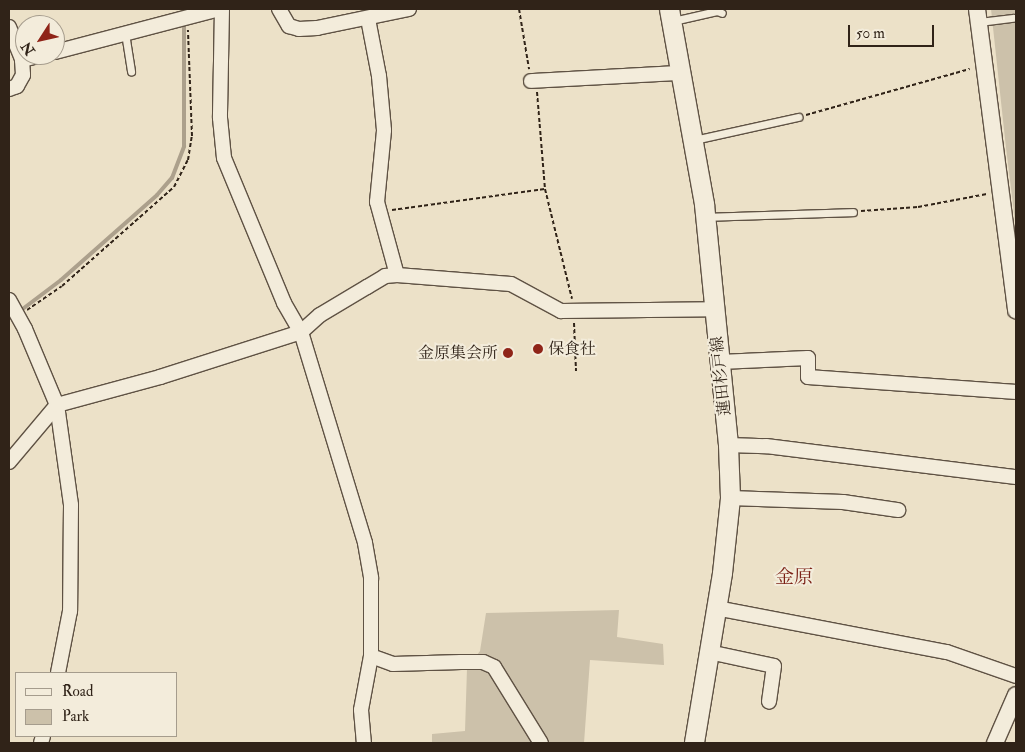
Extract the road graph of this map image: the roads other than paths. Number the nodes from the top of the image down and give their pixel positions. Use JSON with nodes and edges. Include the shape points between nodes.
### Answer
{"nodes":[{"id":1,"x":221,"y":9,"type":"edge"},
{"id":2,"x":279,"y":9,"type":"edge"},
{"id":3,"x":409,"y":9,"type":"edge"},
{"id":4,"x":722,"y":13,"type":"dead end"},
{"id":5,"x":181,"y":15,"type":"edge"},
{"id":6,"x":670,"y":15,"type":"edge"},
{"id":7,"x":978,"y":16,"type":"edge"},
{"id":8,"x":1013,"y":18,"type":"dead end"},
{"id":9,"x":368,"y":19,"type":"junction"},
{"id":10,"x":9,"y":27,"type":"edge"},
{"id":11,"x":125,"y":34,"type":"junction"},
{"id":12,"x":15,"y":42,"type":"edge"},
{"id":13,"x":65,"y":49,"type":"edge"},
{"id":14,"x":22,"y":65,"type":"edge"},
{"id":15,"x":131,"y":72,"type":"dead end"},
{"id":16,"x":680,"y":73,"type":"junction"},
{"id":17,"x":533,"y":81,"type":"road end"},
{"id":18,"x":9,"y":89,"type":"edge"},
{"id":19,"x":798,"y":117,"type":"road end"},
{"id":20,"x":692,"y":140,"type":"junction"},
{"id":21,"x":854,"y":212,"type":"road end"},
{"id":22,"x":705,"y":217,"type":"junction"},
{"id":23,"x":397,"y":275,"type":"junction"},
{"id":24,"x":12,"y":308,"type":"edge"},
{"id":25,"x":714,"y":309,"type":"junction"},
{"id":26,"x":1016,"y":310,"type":"edge"},
{"id":27,"x":301,"y":332,"type":"junction"},
{"id":28,"x":720,"y":362,"type":"junction"},
{"id":29,"x":1016,"y":392,"type":"edge"},
{"id":30,"x":57,"y":405,"type":"junction"},
{"id":31,"x":728,"y":445,"type":"junction"},
{"id":32,"x":9,"y":462,"type":"edge"},
{"id":33,"x":1016,"y":477,"type":"edge"},
{"id":34,"x":730,"y":498,"type":"junction"},
{"id":35,"x":898,"y":510,"type":"dead end"},
{"id":36,"x":716,"y":608,"type":"junction"},
{"id":37,"x":709,"y":652,"type":"junction"},
{"id":38,"x":371,"y":656,"type":"junction"},
{"id":39,"x":58,"y":672,"type":"edge"},
{"id":40,"x":1016,"y":676,"type":"edge"},
{"id":41,"x":1016,"y":695,"type":"edge"},
{"id":42,"x":769,"y":702,"type":"dead end"},
{"id":43,"x":364,"y":743,"type":"edge"},
{"id":44,"x":541,"y":743,"type":"edge"},
{"id":45,"x":694,"y":743,"type":"edge"},
{"id":46,"x":995,"y":743,"type":"edge"}],
"edges":[{"from":1,"to":5,"type":"street"},
{"from":1,"to":27,"type":"street","via":[[220,118],[224,158],[284,304]]},
{"from":2,"to":9,"type":"street","via":[[289,26],[299,29]]},
{"from":3,"to":9,"type":"street"},
{"from":4,"to":6,"type":"lane"},
{"from":5,"to":11,"type":"street"},
{"from":6,"to":16,"type":"main road","name":"蓮田杉戸線"},
{"from":7,"to":8,"type":"lane"},
{"from":7,"to":26,"type":"street"},
{"from":9,"to":23,"type":"street","via":[[379,76],[384,130],[378,212]]},
{"from":10,"to":12,"type":"street"},
{"from":11,"to":13,"type":"street"},
{"from":11,"to":15,"type":"lane"},
{"from":14,"to":18,"type":"street","via":[[23,75],[17,86]]},
{"from":16,"to":17,"type":"street"},
{"from":16,"to":20,"type":"main road","name":"蓮田杉戸線"},
{"from":19,"to":20,"type":"lane"},
{"from":20,"to":22,"type":"main road","name":"蓮田杉戸線"},
{"from":21,"to":22,"type":"lane"},
{"from":22,"to":25,"type":"main road","name":"蓮田杉戸線"},
{"from":23,"to":25,"type":"street","via":[[511,284],[552,307],[574,313]]},
{"from":23,"to":27,"type":"street","via":[[385,276],[320,315]]},
{"from":24,"to":30,"type":"street","via":[[25,329]]},
{"from":25,"to":28,"type":"main road","name":"蓮田杉戸線"},
{"from":27,"to":30,"type":"street","via":[[160,377]]},
{"from":27,"to":38,"type":"street","via":[[365,543],[371,578]]},
{"from":28,"to":29,"type":"street","via":[[808,358],[808,377]]},
{"from":28,"to":31,"type":"main road","name":"蓮田杉戸線"},
{"from":30,"to":32,"type":"street"},
{"from":30,"to":39,"type":"street","via":[[71,505],[70,610]]},
{"from":31,"to":33,"type":"street","via":[[766,446]]},
{"from":31,"to":34,"type":"main road","name":"蓮田杉戸線"},
{"from":34,"to":35,"type":"street","via":[[843,502]]},
{"from":34,"to":36,"type":"main road","name":"蓮田杉戸線"},
{"from":36,"to":37,"type":"main road","name":"蓮田杉戸線"},
{"from":36,"to":40,"type":"street","via":[[947,652]]},
{"from":37,"to":42,"type":"street","via":[[774,666]]},
{"from":37,"to":45,"type":"main road","name":"蓮田杉戸線"},
{"from":38,"to":43,"type":"street","via":[[361,710]]},
{"from":38,"to":44,"type":"street","via":[[393,664],[483,662],[494,667]]},
{"from":41,"to":46,"type":"street"}]}
